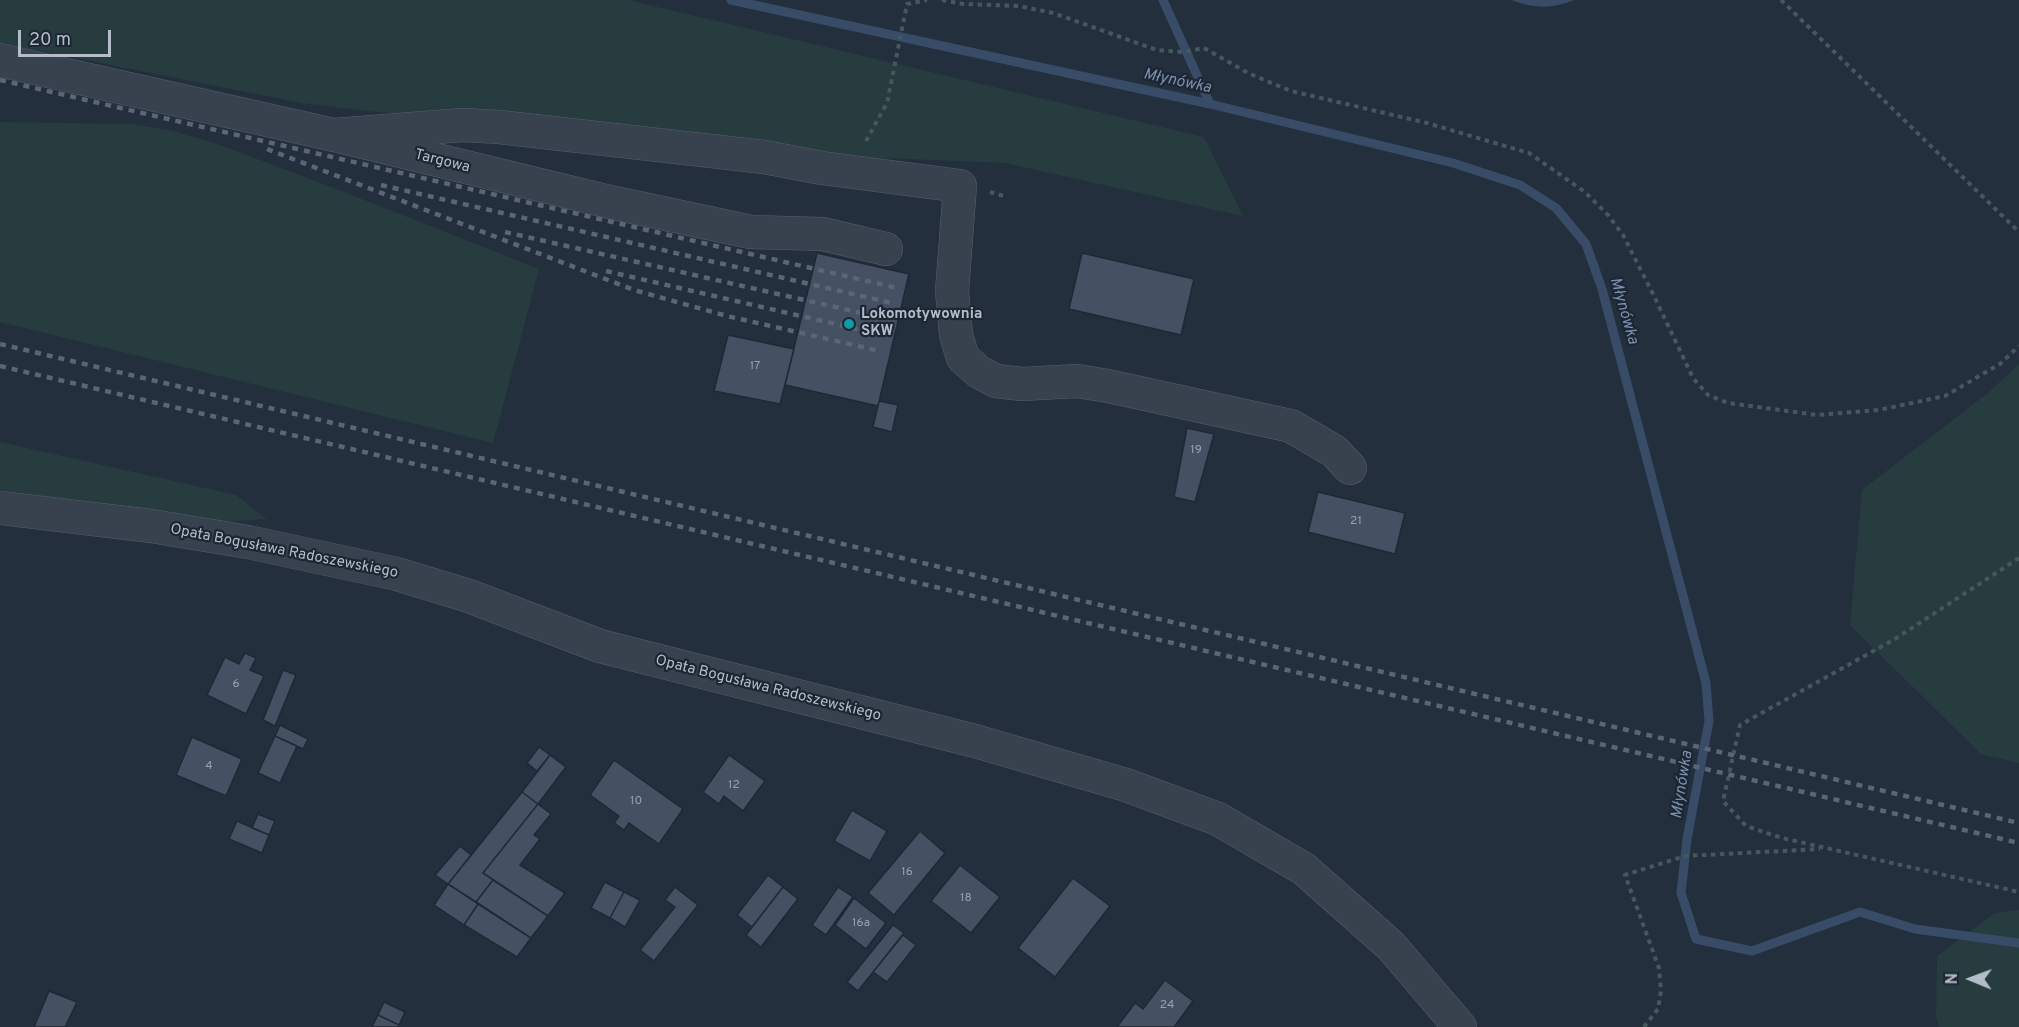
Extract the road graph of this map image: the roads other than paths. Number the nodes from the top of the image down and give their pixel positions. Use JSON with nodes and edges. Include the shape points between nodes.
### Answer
{"nodes":[{"id":1,"x":0,"y":60,"type":"edge"},
{"id":2,"x":334,"y":135,"type":"junction"},
{"id":3,"x":886,"y":249,"type":"dead end"},
{"id":4,"x":1350,"y":468,"type":"dead end"},
{"id":5,"x":0,"y":508,"type":"edge"},
{"id":6,"x":1460,"y":1027,"type":"edge"}],
"edges":[{"from":1,"to":2,"type":"street","name":"Targowa"},
{"from":2,"to":3,"type":"street","name":"Targowa","via":[[599,200],[751,232],[823,234]]},
{"from":2,"to":4,"type":"street","via":[[463,125],[499,127],[764,157],[960,186],[952,291],[956,335],[963,358],[979,372],[996,381],[1013,383],[1077,381],[1108,386],[1291,426],[1334,451]]},
{"from":5,"to":6,"type":"street","name":"Opata Bogusława Radoszewskiego","via":[[248,542],[397,574],[469,596],[600,646],[975,741],[1126,785],[1218,819],[1304,868],[1391,946]]}]}
